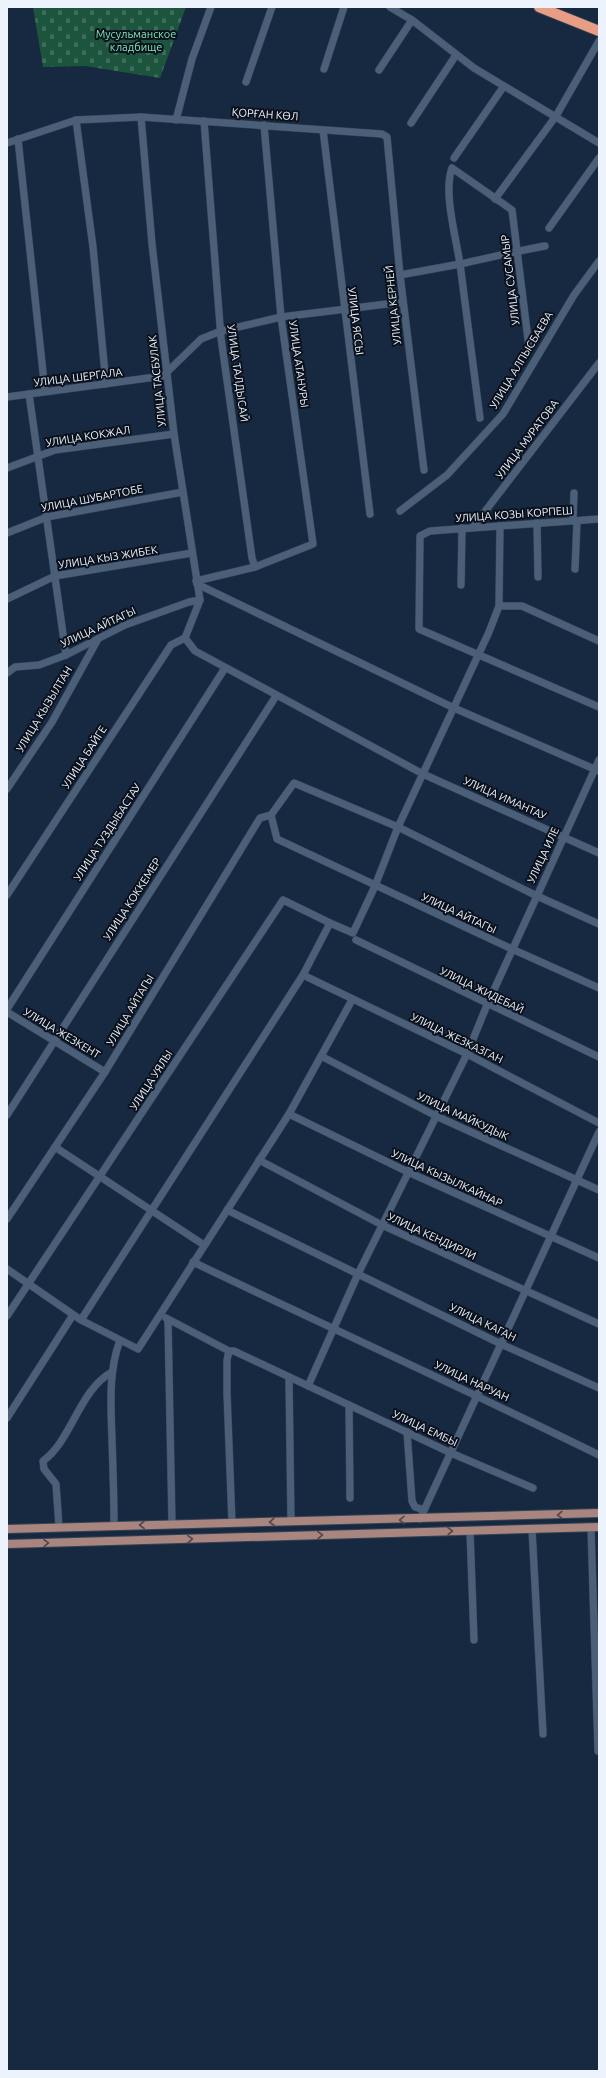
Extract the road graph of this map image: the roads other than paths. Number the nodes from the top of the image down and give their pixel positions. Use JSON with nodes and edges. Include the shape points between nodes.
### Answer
{"nodes":[{"id":1,"x":212,"y":7,"type":"edge"},
{"id":2,"x":272,"y":7,"type":"edge"},
{"id":3,"x":344,"y":7,"type":"edge"},
{"id":4,"x":390,"y":7,"type":"edge"},
{"id":5,"x":539,"y":7,"type":"edge"},
{"id":6,"x":554,"y":7,"type":"edge"},
{"id":7,"x":412,"y":20,"type":"junction"},
{"id":8,"x":599,"y":24,"type":"edge"},
{"id":9,"x":599,"y":32,"type":"edge"},
{"id":10,"x":599,"y":41,"type":"edge"},
{"id":11,"x":456,"y":55,"type":"junction"},
{"id":12,"x":324,"y":69,"type":"dead end"},
{"id":13,"x":379,"y":70,"type":"dead end"},
{"id":14,"x":246,"y":82,"type":"dead end"},
{"id":15,"x":504,"y":86,"type":"junction"},
{"id":16,"x":556,"y":116,"type":"junction"},
{"id":17,"x":141,"y":117,"type":"junction"},
{"id":18,"x":76,"y":120,"type":"junction"},
{"id":19,"x":176,"y":120,"type":"junction"},
{"id":20,"x":204,"y":121,"type":"junction"},
{"id":21,"x":411,"y":123,"type":"dead end"},
{"id":22,"x":264,"y":125,"type":"junction"},
{"id":23,"x":323,"y":130,"type":"junction"},
{"id":24,"x":387,"y":137,"type":"joint"},
{"id":25,"x":18,"y":139,"type":"junction"},
{"id":26,"x":7,"y":143,"type":"edge"},
{"id":27,"x":599,"y":143,"type":"edge"},
{"id":28,"x":454,"y":158,"type":"dead end"},
{"id":29,"x":599,"y":158,"type":"edge"},
{"id":30,"x":495,"y":199,"type":"junction"},
{"id":31,"x":549,"y":228,"type":"dead end"},
{"id":32,"x":545,"y":246,"type":"dead end"},
{"id":33,"x":518,"y":252,"type":"junction"},
{"id":34,"x":599,"y":261,"type":"edge"},
{"id":35,"x":460,"y":264,"type":"junction"},
{"id":36,"x":400,"y":275,"type":"junction"},
{"id":37,"x":403,"y":302,"type":"junction"},
{"id":38,"x":344,"y":309,"type":"junction"},
{"id":39,"x":281,"y":317,"type":"junction"},
{"id":40,"x":221,"y":331,"type":"junction"},
{"id":41,"x":529,"y":347,"type":"dead end"},
{"id":42,"x":599,"y":364,"type":"edge"},
{"id":43,"x":167,"y":372,"type":"junction"},
{"id":44,"x":106,"y":384,"type":"junction"},
{"id":45,"x":45,"y":391,"type":"junction"},
{"id":46,"x":29,"y":394,"type":"junction"},
{"id":47,"x":7,"y":397,"type":"edge"},
{"id":48,"x":480,"y":418,"type":"dead end"},
{"id":49,"x":174,"y":434,"type":"junction"},
{"id":50,"x":37,"y":456,"type":"junction"},
{"id":51,"x":7,"y":468,"type":"edge"},
{"id":52,"x":424,"y":470,"type":"dead end"},
{"id":53,"x":183,"y":492,"type":"junction"},
{"id":54,"x":574,"y":492,"type":"dead end"},
{"id":55,"x":400,"y":511,"type":"dead end"},
{"id":56,"x":370,"y":514,"type":"dead end"},
{"id":57,"x":47,"y":517,"type":"junction"},
{"id":58,"x":599,"y":518,"type":"edge"},
{"id":59,"x":575,"y":521,"type":"junction"},
{"id":60,"x":537,"y":523,"type":"junction"},
{"id":61,"x":500,"y":526,"type":"junction"},
{"id":62,"x":473,"y":527,"type":"junction"},
{"id":63,"x":462,"y":528,"type":"junction"},
{"id":64,"x":7,"y":533,"type":"edge"},
{"id":65,"x":192,"y":553,"type":"junction"},
{"id":66,"x":255,"y":567,"type":"junction"},
{"id":67,"x":575,"y":569,"type":"dead end"},
{"id":68,"x":55,"y":576,"type":"junction"},
{"id":69,"x":538,"y":577,"type":"dead end"},
{"id":70,"x":196,"y":582,"type":"junction"},
{"id":71,"x":461,"y":585,"type":"dead end"},
{"id":72,"x":7,"y":599,"type":"edge"},
{"id":73,"x":200,"y":600,"type":"junction"},
{"id":74,"x":499,"y":606,"type":"junction"},
{"id":75,"x":98,"y":638,"type":"junction"},
{"id":76,"x":185,"y":638,"type":"junction"},
{"id":77,"x":599,"y":641,"type":"edge"},
{"id":78,"x":479,"y":654,"type":"junction"},
{"id":79,"x":66,"y":655,"type":"junction"},
{"id":80,"x":15,"y":666,"type":"junction"},
{"id":81,"x":225,"y":668,"type":"junction"},
{"id":82,"x":7,"y":673,"type":"edge"},
{"id":83,"x":7,"y":678,"type":"edge"},
{"id":84,"x":276,"y":696,"type":"junction"},
{"id":85,"x":599,"y":707,"type":"edge"},
{"id":86,"x":454,"y":708,"type":"junction"},
{"id":87,"x":599,"y":760,"type":"edge"},
{"id":88,"x":597,"y":770,"type":"edge"},
{"id":89,"x":423,"y":774,"type":"junction"},
{"id":90,"x":7,"y":789,"type":"edge"},
{"id":91,"x":271,"y":815,"type":"junction"},
{"id":92,"x":398,"y":827,"type":"junction"},
{"id":93,"x":564,"y":837,"type":"junction"},
{"id":94,"x":599,"y":853,"type":"edge"},
{"id":95,"x":375,"y":886,"type":"junction"},
{"id":96,"x":7,"y":895,"type":"edge"},
{"id":97,"x":537,"y":896,"type":"junction"},
{"id":98,"x":330,"y":923,"type":"junction"},
{"id":99,"x":599,"y":924,"type":"edge"},
{"id":100,"x":356,"y":940,"type":"dead end"},
{"id":101,"x":512,"y":949,"type":"junction"},
{"id":102,"x":303,"y":975,"type":"junction"},
{"id":103,"x":599,"y":988,"type":"edge"},
{"id":104,"x":352,"y":1000,"type":"junction"},
{"id":105,"x":487,"y":1005,"type":"junction"},
{"id":106,"x":7,"y":1011,"type":"edge"},
{"id":107,"x":53,"y":1041,"type":"junction"},
{"id":108,"x":467,"y":1054,"type":"junction"},
{"id":109,"x":321,"y":1056,"type":"junction"},
{"id":110,"x":599,"y":1058,"type":"edge"},
{"id":111,"x":105,"y":1072,"type":"junction"},
{"id":112,"x":288,"y":1114,"type":"junction"},
{"id":113,"x":7,"y":1115,"type":"edge"},
{"id":114,"x":436,"y":1116,"type":"junction"},
{"id":115,"x":599,"y":1123,"type":"edge"},
{"id":116,"x":599,"y":1132,"type":"edge"},
{"id":117,"x":55,"y":1147,"type":"junction"},
{"id":118,"x":259,"y":1160,"type":"junction"},
{"id":119,"x":408,"y":1172,"type":"junction"},
{"id":120,"x":100,"y":1178,"type":"junction"},
{"id":121,"x":578,"y":1179,"type":"junction"},
{"id":122,"x":599,"y":1190,"type":"edge"},
{"id":123,"x":227,"y":1210,"type":"junction"},
{"id":124,"x":152,"y":1211,"type":"junction"},
{"id":125,"x":7,"y":1219,"type":"edge"},
{"id":126,"x":382,"y":1225,"type":"junction"},
{"id":127,"x":552,"y":1237,"type":"junction"},
{"id":128,"x":204,"y":1245,"type":"junction"},
{"id":129,"x":599,"y":1258,"type":"edge"},
{"id":130,"x":193,"y":1262,"type":"junction"},
{"id":131,"x":7,"y":1269,"type":"edge"},
{"id":132,"x":358,"y":1274,"type":"junction"},
{"id":133,"x":29,"y":1285,"type":"junction"},
{"id":134,"x":527,"y":1291,"type":"junction"},
{"id":135,"x":162,"y":1314,"type":"junction"},
{"id":136,"x":73,"y":1315,"type":"junction"},
{"id":137,"x":7,"y":1316,"type":"edge"},
{"id":138,"x":81,"y":1320,"type":"junction"},
{"id":139,"x":168,"y":1320,"type":"junction"},
{"id":140,"x":599,"y":1324,"type":"edge"},
{"id":141,"x":334,"y":1330,"type":"junction"},
{"id":142,"x":120,"y":1340,"type":"junction"},
{"id":143,"x":502,"y":1344,"type":"junction"},
{"id":144,"x":229,"y":1351,"type":"junction"},
{"id":145,"x":112,"y":1372,"type":"junction"},
{"id":146,"x":289,"y":1377,"type":"junction"},
{"id":147,"x":308,"y":1386,"type":"junction"},
{"id":148,"x":599,"y":1388,"type":"edge"},
{"id":149,"x":479,"y":1396,"type":"junction"},
{"id":150,"x":349,"y":1405,"type":"junction"},
{"id":151,"x":7,"y":1418,"type":"edge"},
{"id":152,"x":407,"y":1432,"type":"junction"},
{"id":153,"x":451,"y":1453,"type":"junction"},
{"id":154,"x":599,"y":1456,"type":"edge"},
{"id":155,"x":533,"y":1488,"type":"dead end"},
{"id":156,"x":350,"y":1498,"type":"dead end"},
{"id":157,"x":424,"y":1510,"type":"junction"},
{"id":158,"x":599,"y":1513,"type":"edge"},
{"id":159,"x":509,"y":1516,"type":"junction"},
{"id":160,"x":420,"y":1519,"type":"junction"},
{"id":161,"x":291,"y":1521,"type":"junction"},
{"id":162,"x":232,"y":1523,"type":"junction"},
{"id":163,"x":172,"y":1524,"type":"junction"},
{"id":164,"x":114,"y":1525,"type":"junction"},
{"id":165,"x":59,"y":1527,"type":"junction"},
{"id":166,"x":595,"y":1527,"type":"edge"},
{"id":167,"x":28,"y":1528,"type":"junction"},
{"id":168,"x":7,"y":1529,"type":"edge"},
{"id":169,"x":532,"y":1529,"type":"junction"},
{"id":170,"x":510,"y":1530,"type":"junction"},
{"id":171,"x":470,"y":1531,"type":"junction"},
{"id":172,"x":28,"y":1543,"type":"junction"},
{"id":173,"x":7,"y":1544,"type":"edge"},
{"id":174,"x":474,"y":1640,"type":"dead end"},
{"id":175,"x":543,"y":1734,"type":"dead end"},
{"id":176,"x":598,"y":1751,"type":"edge"}],
"edges":[{"from":1,"to":19,"type":"street","via":[[192,59]]},
{"from":2,"to":14,"type":"street"},
{"from":3,"to":12,"type":"street"},
{"from":4,"to":7,"type":"street"},
{"from":5,"to":9,"type":"highway"},
{"from":6,"to":8,"type":"highway"},
{"from":7,"to":11,"type":"street"},
{"from":7,"to":13,"type":"street"},
{"from":10,"to":16,"type":"street"},
{"from":11,"to":15,"type":"street"},
{"from":11,"to":21,"type":"street"},
{"from":15,"to":16,"type":"street"},
{"from":15,"to":28,"type":"street"},
{"from":16,"to":27,"type":"street"},
{"from":16,"to":30,"type":"street"},
{"from":17,"to":18,"type":"street","name":"ҚОРҒАН КӨЛ"},
{"from":17,"to":19,"type":"street","name":"ҚОРҒАН КӨЛ"},
{"from":17,"to":43,"type":"street","name":"УЛИЦА ТАСБУЛАК"},
{"from":18,"to":25,"type":"street","name":"ҚОРҒАН КӨЛ"},
{"from":18,"to":44,"type":"street","via":[[93,248]]},
{"from":19,"to":20,"type":"street","name":"ҚОРҒАН КӨЛ"},
{"from":20,"to":22,"type":"street","name":"ҚОРҒАН КӨЛ"},
{"from":20,"to":40,"type":"street","name":"УЛИЦА ТАЛДЫСАЙ"},
{"from":22,"to":23,"type":"street","name":"ҚОРҒАН КӨЛ"},
{"from":22,"to":39,"type":"street","name":"УЛИЦА АТАНУРЫ"},
{"from":23,"to":24,"type":"street","name":"ҚОРҒАН КӨЛ","via":[[382,134]]},
{"from":23,"to":38,"type":"street","name":"УЛИЦА ЯССЫ"},
{"from":24,"to":36,"type":"street","name":"УЛИЦА КЕРНЕЙ"},
{"from":25,"to":26,"type":"street","name":"ҚОРҒАН КӨЛ"},
{"from":25,"to":45,"type":"street"},
{"from":29,"to":31,"type":"street"},
{"from":30,"to":33,"type":"street","name":"УЛИЦА СУСАМЫР","via":[[512,210]]},
{"from":30,"to":35,"type":"street","via":[[452,168],[449,177],[450,200]]},
{"from":32,"to":33,"type":"street"},
{"from":33,"to":35,"type":"street"},
{"from":33,"to":41,"type":"street","name":"УЛИЦА СУСАМЫР"},
{"from":34,"to":55,"type":"street","name":"УЛИЦА АЛПЫСБАЕВА","via":[[574,295],[503,414],[446,475]]},
{"from":35,"to":36,"type":"street"},
{"from":35,"to":48,"type":"street"},
{"from":36,"to":37,"type":"street","name":"УЛИЦА КЕРНЕЙ"},
{"from":37,"to":38,"type":"street"},
{"from":37,"to":52,"type":"street","name":"УЛИЦА КЕРНЕЙ"},
{"from":38,"to":39,"type":"street"},
{"from":38,"to":56,"type":"street","name":"УЛИЦА ЯССЫ"},
{"from":39,"to":40,"type":"street"},
{"from":39,"to":66,"type":"street","name":"УЛИЦА АТАНУРЫ","via":[[313,544]]},
{"from":40,"to":43,"type":"street","via":[[201,339]]},
{"from":40,"to":66,"type":"street","name":"УЛИЦА ТАЛДЫСАЙ"},
{"from":42,"to":62,"type":"street","name":"УЛИЦА МУРАТОВА"},
{"from":43,"to":44,"type":"street","name":"УЛИЦА ШЕРГАЛА","via":[[163,376]]},
{"from":43,"to":49,"type":"street","name":"УЛИЦА ТАСБУЛАК"},
{"from":44,"to":45,"type":"street","name":"УЛИЦА ШЕРГАЛА"},
{"from":45,"to":46,"type":"street","name":"УЛИЦА ШЕРГАЛА"},
{"from":46,"to":47,"type":"street","name":"УЛИЦА ШЕРГАЛА"},
{"from":46,"to":50,"type":"street"},
{"from":49,"to":50,"type":"street","name":"УЛИЦА КОКЖАЛ","via":[[55,450]]},
{"from":49,"to":53,"type":"street","name":"УЛИЦА ТАСБУЛАК"},
{"from":50,"to":51,"type":"street","name":"УЛИЦА КОКЖАЛ"},
{"from":50,"to":57,"type":"street"},
{"from":53,"to":57,"type":"street","name":"УЛИЦА ШУБАРТОБЕ"},
{"from":53,"to":65,"type":"street","name":"УЛИЦА ТАСБУЛАК"},
{"from":54,"to":59,"type":"street"},
{"from":57,"to":64,"type":"street","name":"УЛИЦА ШУБАРТОБЕ"},
{"from":57,"to":68,"type":"street"},
{"from":58,"to":59,"type":"street","name":"УЛИЦА КОЗЫ КОРПЕШ"},
{"from":59,"to":60,"type":"street","name":"УЛИЦА КОЗЫ КОРПЕШ"},
{"from":59,"to":67,"type":"street"},
{"from":60,"to":61,"type":"street","name":"УЛИЦА КОЗЫ КОРПЕШ"},
{"from":60,"to":69,"type":"street"},
{"from":61,"to":62,"type":"street","name":"УЛИЦА КОЗЫ КОРПЕШ"},
{"from":61,"to":74,"type":"street"},
{"from":62,"to":63,"type":"street","name":"УЛИЦА КОЗЫ КОРПЕШ"},
{"from":63,"to":71,"type":"street"},
{"from":63,"to":78,"type":"street","name":"УЛИЦА КОЗЫ КОРПЕШ","via":[[430,531],[420,536],[419,629]]},
{"from":65,"to":68,"type":"street","name":"УЛИЦА КЫЗ ЖИБЕК"},
{"from":65,"to":70,"type":"street","name":"УЛИЦА ТАСБУЛАК"},
{"from":66,"to":70,"type":"street"},
{"from":68,"to":72,"type":"street","name":"УЛИЦА КЫЗ ЖИБЕК"},
{"from":68,"to":79,"type":"street"},
{"from":70,"to":73,"type":"street","name":"УЛИЦА ТАСБУЛАК"},
{"from":70,"to":86,"type":"street"},
{"from":73,"to":75,"type":"street","name":"УЛИЦА АЙТАГЫ","via":[[125,625]]},
{"from":73,"to":76,"type":"street"},
{"from":74,"to":77,"type":"street","via":[[522,606]]},
{"from":74,"to":78,"type":"street"},
{"from":75,"to":79,"type":"street","name":"УЛИЦА АЙТАГЫ"},
{"from":75,"to":90,"type":"street","name":"УЛИЦА КЫЗЫЛТАН","via":[[52,722]]},
{"from":76,"to":81,"type":"street","name":"УЛИЦА ИМАНТАУ","via":[[195,651]]},
{"from":76,"to":96,"type":"street","name":"УЛИЦА БАЙГЕ","via":[[171,645]]},
{"from":78,"to":85,"type":"street"},
{"from":78,"to":86,"type":"street"},
{"from":79,"to":80,"type":"street","name":"УЛИЦА АЙТАГЫ","via":[[39,665]]},
{"from":80,"to":82,"type":"street"},
{"from":80,"to":83,"type":"street"},
{"from":81,"to":84,"type":"street","name":"УЛИЦА ИМАНТАУ"},
{"from":81,"to":106,"type":"street","name":"УЛИЦА ТУЗДЫБАСТАУ"},
{"from":84,"to":89,"type":"street","name":"УЛИЦА ИМАНТАУ"},
{"from":84,"to":107,"type":"street","name":"УЛИЦА КОККЕМЕР"},
{"from":86,"to":88,"type":"street"},
{"from":86,"to":89,"type":"street"},
{"from":87,"to":88,"type":"street","name":"УЛИЦА ИЛЕ"},
{"from":88,"to":93,"type":"street","name":"УЛИЦА ИЛЕ"},
{"from":89,"to":92,"type":"street"},
{"from":89,"to":93,"type":"street","name":"УЛИЦА ИМАНТАУ"},
{"from":91,"to":92,"type":"street","name":"УЛИЦА АЙТАГЫ","via":[[294,783]]},
{"from":91,"to":95,"type":"street","name":"УЛИЦА АЙТАГЫ","via":[[277,839]]},
{"from":91,"to":111,"type":"street","name":"УЛИЦА АЙТАГЫ","via":[[260,818]]},
{"from":92,"to":95,"type":"street"},
{"from":92,"to":97,"type":"street"},
{"from":93,"to":94,"type":"street","name":"УЛИЦА ИМАНТАУ"},
{"from":93,"to":97,"type":"street","name":"УЛИЦА ИЛЕ"},
{"from":95,"to":98,"type":"street","via":[[353,933]]},
{"from":95,"to":101,"type":"street","name":"УЛИЦА АЙТАГЫ"},
{"from":97,"to":99,"type":"street","name":"УЛИЦА ИЛЕ"},
{"from":97,"to":101,"type":"street"},
{"from":98,"to":102,"type":"street"},
{"from":98,"to":120,"type":"street","name":"УЛИЦА УЯЛЫ","via":[[283,900]]},
{"from":100,"to":105,"type":"street","name":"УЛИЦА ЖИДЕБАЙ"},
{"from":101,"to":103,"type":"street","name":"УЛИЦА АЙТАГЫ"},
{"from":101,"to":105,"type":"street"},
{"from":102,"to":104,"type":"street","name":"УЛИЦА ЖЕЗКАЗГАН"},
{"from":102,"to":124,"type":"street"},
{"from":104,"to":108,"type":"street","name":"УЛИЦА ЖЕЗКАЗГАН"},
{"from":104,"to":109,"type":"street"},
{"from":105,"to":108,"type":"street"},
{"from":105,"to":110,"type":"street","name":"УЛИЦА ЖИДЕБАЙ"},
{"from":106,"to":107,"type":"street","name":"УЛИЦА ЖЕЗКЕНТ"},
{"from":107,"to":111,"type":"street","name":"УЛИЦА ЖЕЗКЕНТ"},
{"from":107,"to":113,"type":"street","name":"УЛИЦА КОККЕМЕР"},
{"from":108,"to":114,"type":"street"},
{"from":108,"to":115,"type":"street","name":"УЛИЦА ЖЕЗКАЗГАН"},
{"from":109,"to":112,"type":"street"},
{"from":109,"to":114,"type":"street","name":"УЛИЦА МАЙКУДЫК"},
{"from":111,"to":117,"type":"street","name":"УЛИЦА АЙТАГЫ"},
{"from":112,"to":118,"type":"street"},
{"from":112,"to":119,"type":"street","name":"УЛИЦА КЫЗЫЛКАЙНАР"},
{"from":114,"to":119,"type":"street"},
{"from":114,"to":121,"type":"street","name":"УЛИЦА МАЙКУДЫК"},
{"from":116,"to":121,"type":"street"},
{"from":117,"to":120,"type":"street"},
{"from":117,"to":125,"type":"street","name":"УЛИЦА АЙТАГЫ"},
{"from":118,"to":123,"type":"street"},
{"from":118,"to":126,"type":"street","name":"УЛИЦА КЕНДИРЛИ"},
{"from":119,"to":126,"type":"street"},
{"from":119,"to":127,"type":"street","name":"УЛИЦА КЫЗЫЛКАЙНАР"},
{"from":120,"to":124,"type":"street"},
{"from":120,"to":133,"type":"street","name":"УЛИЦА УЯЛЫ"},
{"from":121,"to":122,"type":"street","name":"УЛИЦА МАЙКУДЫК"},
{"from":121,"to":127,"type":"street"},
{"from":123,"to":128,"type":"street"},
{"from":123,"to":132,"type":"street","name":"УЛИЦА КАГАН"},
{"from":124,"to":128,"type":"street"},
{"from":124,"to":138,"type":"street"},
{"from":126,"to":132,"type":"street"},
{"from":126,"to":134,"type":"street","name":"УЛИЦА КЕНДИРЛИ"},
{"from":127,"to":129,"type":"street","name":"УЛИЦА КЫЗЫЛКАЙНАР"},
{"from":127,"to":134,"type":"street"},
{"from":128,"to":130,"type":"street"},
{"from":130,"to":135,"type":"street"},
{"from":130,"to":141,"type":"street","name":"УЛИЦА НАРУАН"},
{"from":131,"to":133,"type":"street"},
{"from":132,"to":141,"type":"street"},
{"from":132,"to":143,"type":"street","name":"УЛИЦА КАГАН"},
{"from":133,"to":136,"type":"street"},
{"from":133,"to":137,"type":"street","name":"УЛИЦА УЯЛЫ"},
{"from":134,"to":140,"type":"street","name":"УЛИЦА КЕНДИРЛИ"},
{"from":134,"to":143,"type":"street"},
{"from":135,"to":139,"type":"street","name":"УЛИЦА ЕМБЫ"},
{"from":135,"to":142,"type":"street","via":[[138,1349]]},
{"from":136,"to":138,"type":"street"},
{"from":136,"to":151,"type":"street"},
{"from":138,"to":142,"type":"street"},
{"from":139,"to":144,"type":"street","name":"УЛИЦА ЕМБЫ"},
{"from":139,"to":163,"type":"street"},
{"from":141,"to":147,"type":"street"},
{"from":141,"to":149,"type":"street","name":"УЛИЦА НАРУАН"},
{"from":142,"to":145,"type":"street"},
{"from":143,"to":148,"type":"street","name":"УЛИЦА КАГАН"},
{"from":143,"to":149,"type":"street"},
{"from":144,"to":146,"type":"street","name":"УЛИЦА ЕМБЫ"},
{"from":144,"to":162,"type":"street","via":[[227,1401]]},
{"from":145,"to":164,"type":"street"},
{"from":145,"to":165,"type":"street","via":[[98,1383],[54,1451],[43,1461],[44,1469],[56,1484]]},
{"from":146,"to":147,"type":"street","name":"УЛИЦА ЕМБЫ"},
{"from":146,"to":161,"type":"street","via":[[288,1451]]},
{"from":147,"to":150,"type":"street","name":"УЛИЦА ЕМБЫ"},
{"from":149,"to":153,"type":"street"},
{"from":149,"to":154,"type":"street","name":"УЛИЦА НАРУАН"},
{"from":150,"to":152,"type":"street","name":"УЛИЦА ЕМБЫ"},
{"from":150,"to":156,"type":"street"},
{"from":152,"to":153,"type":"street","name":"УЛИЦА ЕМБЫ"},
{"from":152,"to":157,"type":"street","via":[[412,1501],[415,1507]]},
{"from":153,"to":155,"type":"street","name":"УЛИЦА ЕМБЫ"},
{"from":153,"to":157,"type":"street"},
{"from":157,"to":160,"type":"street"},
{"from":158,"to":159,"type":"main road","one_way":true},
{"from":159,"to":160,"type":"main road"},
{"from":159,"to":170,"type":"main road"},
{"from":160,"to":161,"type":"main road","one_way":true},
{"from":161,"to":162,"type":"main road","one_way":true},
{"from":162,"to":163,"type":"main road"},
{"from":163,"to":164,"type":"main road","one_way":true},
{"from":164,"to":165,"type":"main road"},
{"from":165,"to":167,"type":"main road"},
{"from":166,"to":169,"type":"main road"},
{"from":166,"to":176,"type":"street"},
{"from":167,"to":168,"type":"main road"},
{"from":167,"to":172,"type":"main road"},
{"from":169,"to":170,"type":"main road"},
{"from":169,"to":175,"type":"street"},
{"from":170,"to":171,"type":"main road"},
{"from":172,"to":171,"type":"main road","one_way":true},
{"from":171,"to":174,"type":"street"},
{"from":172,"to":173,"type":"main road"}]}
